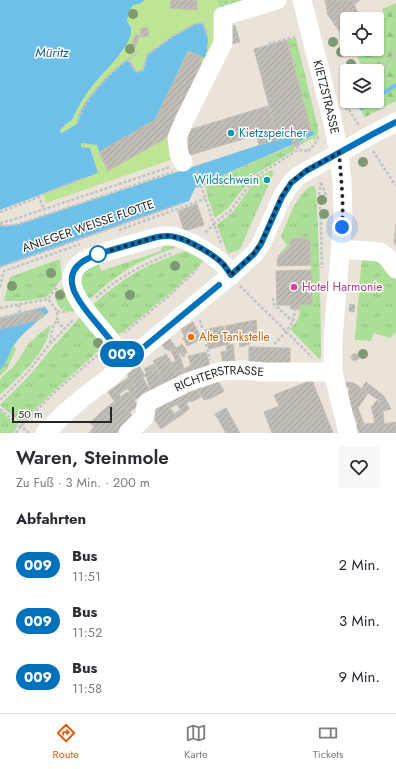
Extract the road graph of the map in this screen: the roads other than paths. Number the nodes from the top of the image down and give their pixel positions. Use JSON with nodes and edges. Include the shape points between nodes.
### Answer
{"nodes":[{"id":1,"x":278,"y":0,"type":"edge"},
{"id":2,"x":302,"y":0,"type":"edge"},
{"id":3,"x":396,"y":122,"type":"edge"},
{"id":4,"x":339,"y":153,"type":"junction"},
{"id":5,"x":183,"y":166,"type":"road end"},
{"id":6,"x":340,"y":250,"type":"junction"},
{"id":7,"x":396,"y":269,"type":"edge"},
{"id":8,"x":231,"y":275,"type":"junction"},
{"id":9,"x":127,"y":361,"type":"junction"},
{"id":10,"x":328,"y":372,"type":"junction"},
{"id":11,"x":137,"y":430,"type":"edge"},
{"id":12,"x":45,"y":433,"type":"edge"},
{"id":13,"x":348,"y":433,"type":"edge"}],
"edges":[{"from":1,"to":5,"type":"street","via":[[223,16],[223,43],[177,138]]},
{"from":2,"to":4,"type":"street","name":"KIETZSTRASSE","via":[[339,112]]},
{"from":3,"to":4,"type":"street"},
{"from":4,"to":6,"type":"street","name":"KIETZSTRASSE","via":[[343,216]]},
{"from":4,"to":8,"type":"street","via":[[306,171],[291,183],[261,244]]},
{"from":6,"to":7,"type":"street","via":[[380,252]]},
{"from":6,"to":10,"type":"street","name":"KIETZSTRASSE"},
{"from":8,"to":9,"type":"street"},
{"from":8,"to":9,"type":"street","via":[[213,255],[194,244],[166,236],[98,254],[80,264],[74,270],[72,279],[75,295]]},
{"from":9,"to":12,"type":"street","via":[[84,396]]},
{"from":10,"to":11,"type":"street","name":"RICHTERSTRASSE","via":[[230,370],[213,374],[188,382],[148,402],[145,416]]},
{"from":10,"to":13,"type":"street","name":"KIETZSTRASSE"}]}
